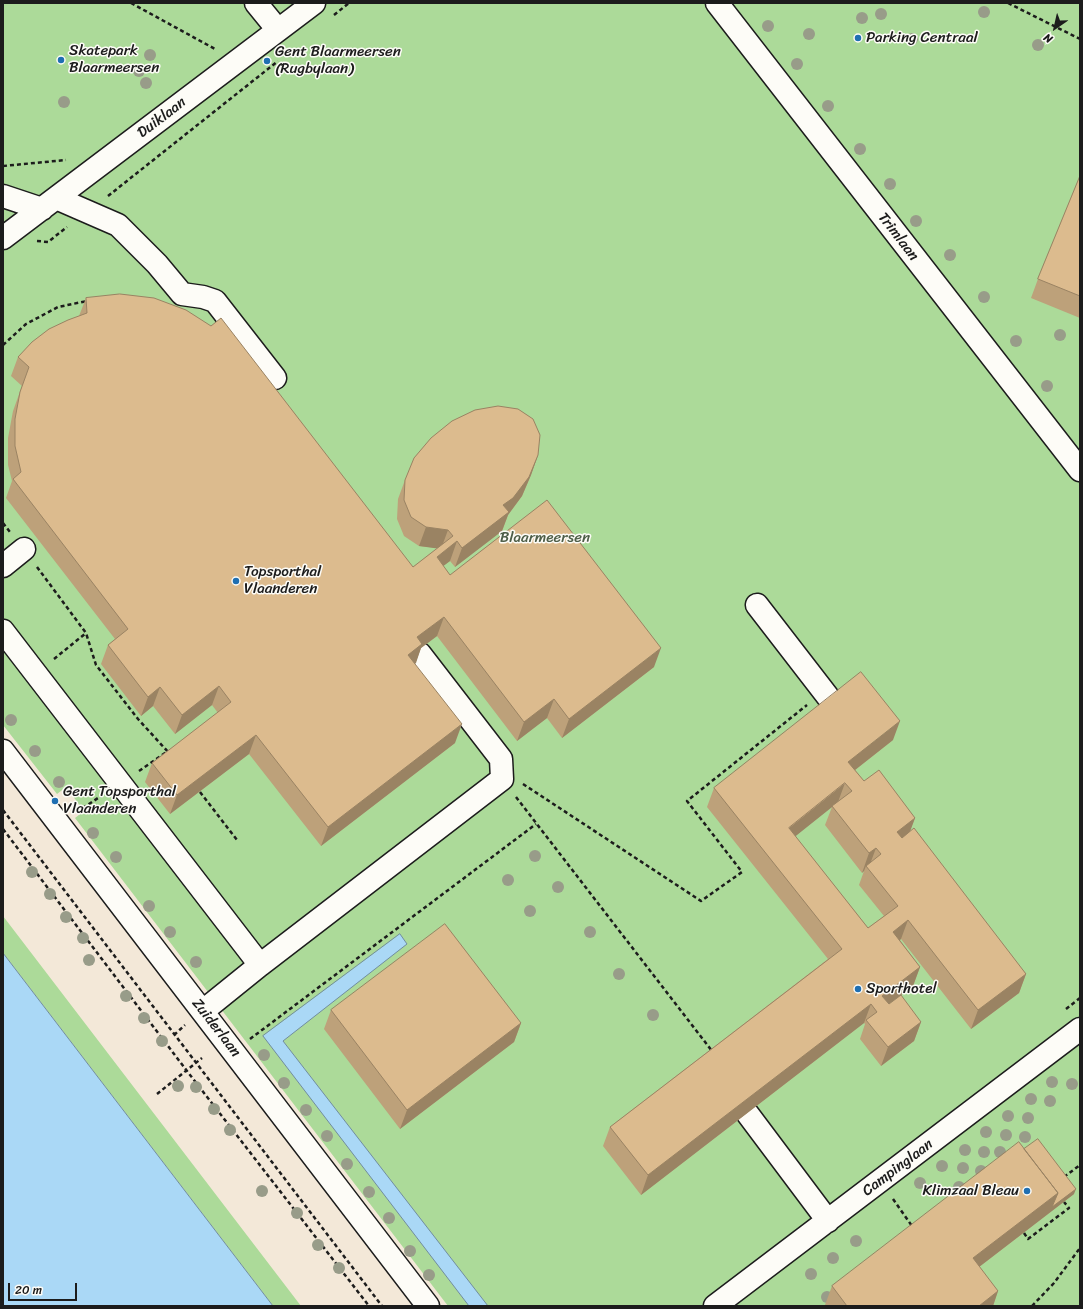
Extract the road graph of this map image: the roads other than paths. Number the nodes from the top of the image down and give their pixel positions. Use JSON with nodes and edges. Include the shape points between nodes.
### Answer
{"nodes":[{"id":1,"x":256,"y":3,"type":"edge"},
{"id":2,"x":314,"y":3,"type":"edge"},
{"id":3,"x":717,"y":3,"type":"edge"},
{"id":4,"x":278,"y":30,"type":"junction"},
{"id":5,"x":3,"y":196,"type":"edge"},
{"id":6,"x":49,"y":203,"type":"junction"},
{"id":7,"x":3,"y":238,"type":"edge"},
{"id":8,"x":275,"y":378,"type":"dead end"},
{"id":9,"x":1076,"y":458,"type":"edge"},
{"id":10,"x":24,"y":549,"type":"road end"},
{"id":11,"x":3,"y":566,"type":"edge"},
{"id":12,"x":757,"y":604,"type":"dead end"},
{"id":13,"x":3,"y":631,"type":"edge"},
{"id":14,"x":420,"y":654,"type":"edge"},
{"id":15,"x":829,"y":699,"type":"edge"},
{"id":16,"x":3,"y":751,"type":"edge"},
{"id":17,"x":260,"y":965,"type":"junction"},
{"id":18,"x":203,"y":1011,"type":"junction"},
{"id":19,"x":1080,"y":1029,"type":"edge"},
{"id":20,"x":747,"y":1113,"type":"edge"},
{"id":21,"x":828,"y":1221,"type":"junction"},
{"id":22,"x":428,"y":1306,"type":"edge"},
{"id":23,"x":715,"y":1306,"type":"edge"}],
"edges":[{"from":1,"to":4,"type":"street"},
{"from":2,"to":4,"type":"street","name":"Duiklaan"},
{"from":3,"to":9,"type":"street","name":"Trimlaan"},
{"from":4,"to":6,"type":"street","name":"Duiklaan"},
{"from":5,"to":6,"type":"street"},
{"from":6,"to":7,"type":"street","name":"Duiklaan"},
{"from":6,"to":8,"type":"street","via":[[88,211],[118,225],[157,264],[182,294],[215,301]]},
{"from":10,"to":11,"type":"street"},
{"from":12,"to":15,"type":"street"},
{"from":13,"to":17,"type":"street"},
{"from":14,"to":17,"type":"street","via":[[501,759],[502,779]]},
{"from":16,"to":18,"type":"street","name":"Zuiderlaan"},
{"from":17,"to":18,"type":"street"},
{"from":18,"to":22,"type":"street","name":"Zuiderlaan"},
{"from":19,"to":21,"type":"street","name":"Campinglaan"},
{"from":20,"to":21,"type":"street"},
{"from":21,"to":23,"type":"street","name":"Campinglaan"}]}
